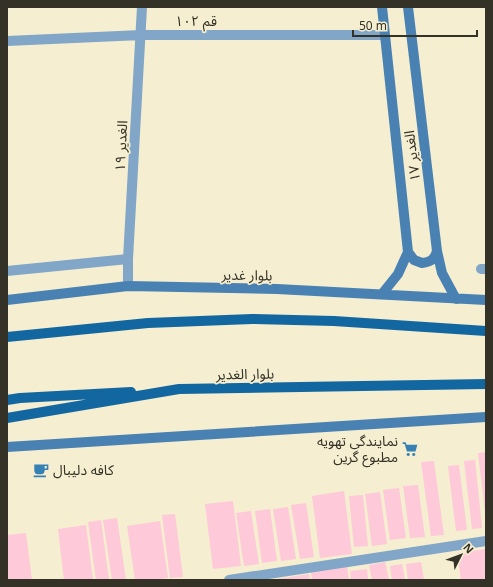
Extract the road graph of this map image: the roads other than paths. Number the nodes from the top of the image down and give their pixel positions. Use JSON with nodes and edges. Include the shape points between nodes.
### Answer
{"nodes":[{"id":1,"x":142,"y":7,"type":"edge"},
{"id":2,"x":382,"y":7,"type":"edge"},
{"id":3,"x":408,"y":7,"type":"edge"},
{"id":4,"x":384,"y":34,"type":"junction"},
{"id":5,"x":141,"y":35,"type":"junction"},
{"id":6,"x":7,"y":41,"type":"edge"},
{"id":7,"x":437,"y":250,"type":"junction"},
{"id":8,"x":408,"y":252,"type":"junction"},
{"id":9,"x":128,"y":259,"type":"junction"},
{"id":10,"x":7,"y":271,"type":"edge"},
{"id":11,"x":128,"y":286,"type":"junction"},
{"id":12,"x":382,"y":294,"type":"junction"},
{"id":13,"x":456,"y":299,"type":"junction"},
{"id":14,"x":7,"y":300,"type":"edge"},
{"id":15,"x":486,"y":300,"type":"edge"},
{"id":16,"x":486,"y":331,"type":"edge"},
{"id":17,"x":7,"y":337,"type":"edge"},
{"id":18,"x":486,"y":384,"type":"edge"},
{"id":19,"x":179,"y":389,"type":"junction"},
{"id":20,"x":7,"y":400,"type":"edge"},
{"id":21,"x":486,"y":417,"type":"edge"},
{"id":22,"x":7,"y":418,"type":"edge"},
{"id":23,"x":7,"y":447,"type":"edge"},
{"id":24,"x":486,"y":541,"type":"edge"},
{"id":25,"x":229,"y":580,"type":"edge"}],
"edges":[{"from":1,"to":5,"type":"street","name":"الغدیر ۱۹"},
{"from":2,"to":4,"type":"main road","name":"الغدیر ۱۷"},
{"from":3,"to":7,"type":"main road","name":"الغدیر ۱۷"},
{"from":4,"to":5,"type":"street","name":"قم ۱۰۲"},
{"from":4,"to":8,"type":"main road","name":"الغدیر ۱۷"},
{"from":5,"to":6,"type":"street","name":"قم ۱۰۲"},
{"from":5,"to":9,"type":"street","name":"الغدیر ۱۹"},
{"from":7,"to":8,"type":"main road","via":[[433,260],[422,263],[414,260]]},
{"from":7,"to":13,"type":"main road","name":"الغدیر ۱۷","via":[[442,273]]},
{"from":8,"to":12,"type":"main road","via":[[398,274]]},
{"from":9,"to":10,"type":"street"},
{"from":9,"to":11,"type":"street","name":"الغدیر ۱۹"},
{"from":11,"to":12,"type":"main road","name":"بلوار غدیر"},
{"from":11,"to":14,"type":"main road","name":"بلوار غدیر"},
{"from":12,"to":13,"type":"main road","name":"بلوار غدیر"},
{"from":13,"to":15,"type":"main road","name":"بلوار غدیر"},
{"from":16,"to":17,"type":"main road","via":[[334,321],[252,319],[148,323]]},
{"from":18,"to":19,"type":"main road","name":"بلوار الغدیر"},
{"from":19,"to":20,"type":"main road"},
{"from":19,"to":22,"type":"main road","name":"بلوار الغدیر"},
{"from":21,"to":23,"type":"main road"},
{"from":24,"to":25,"type":"street"}]}
